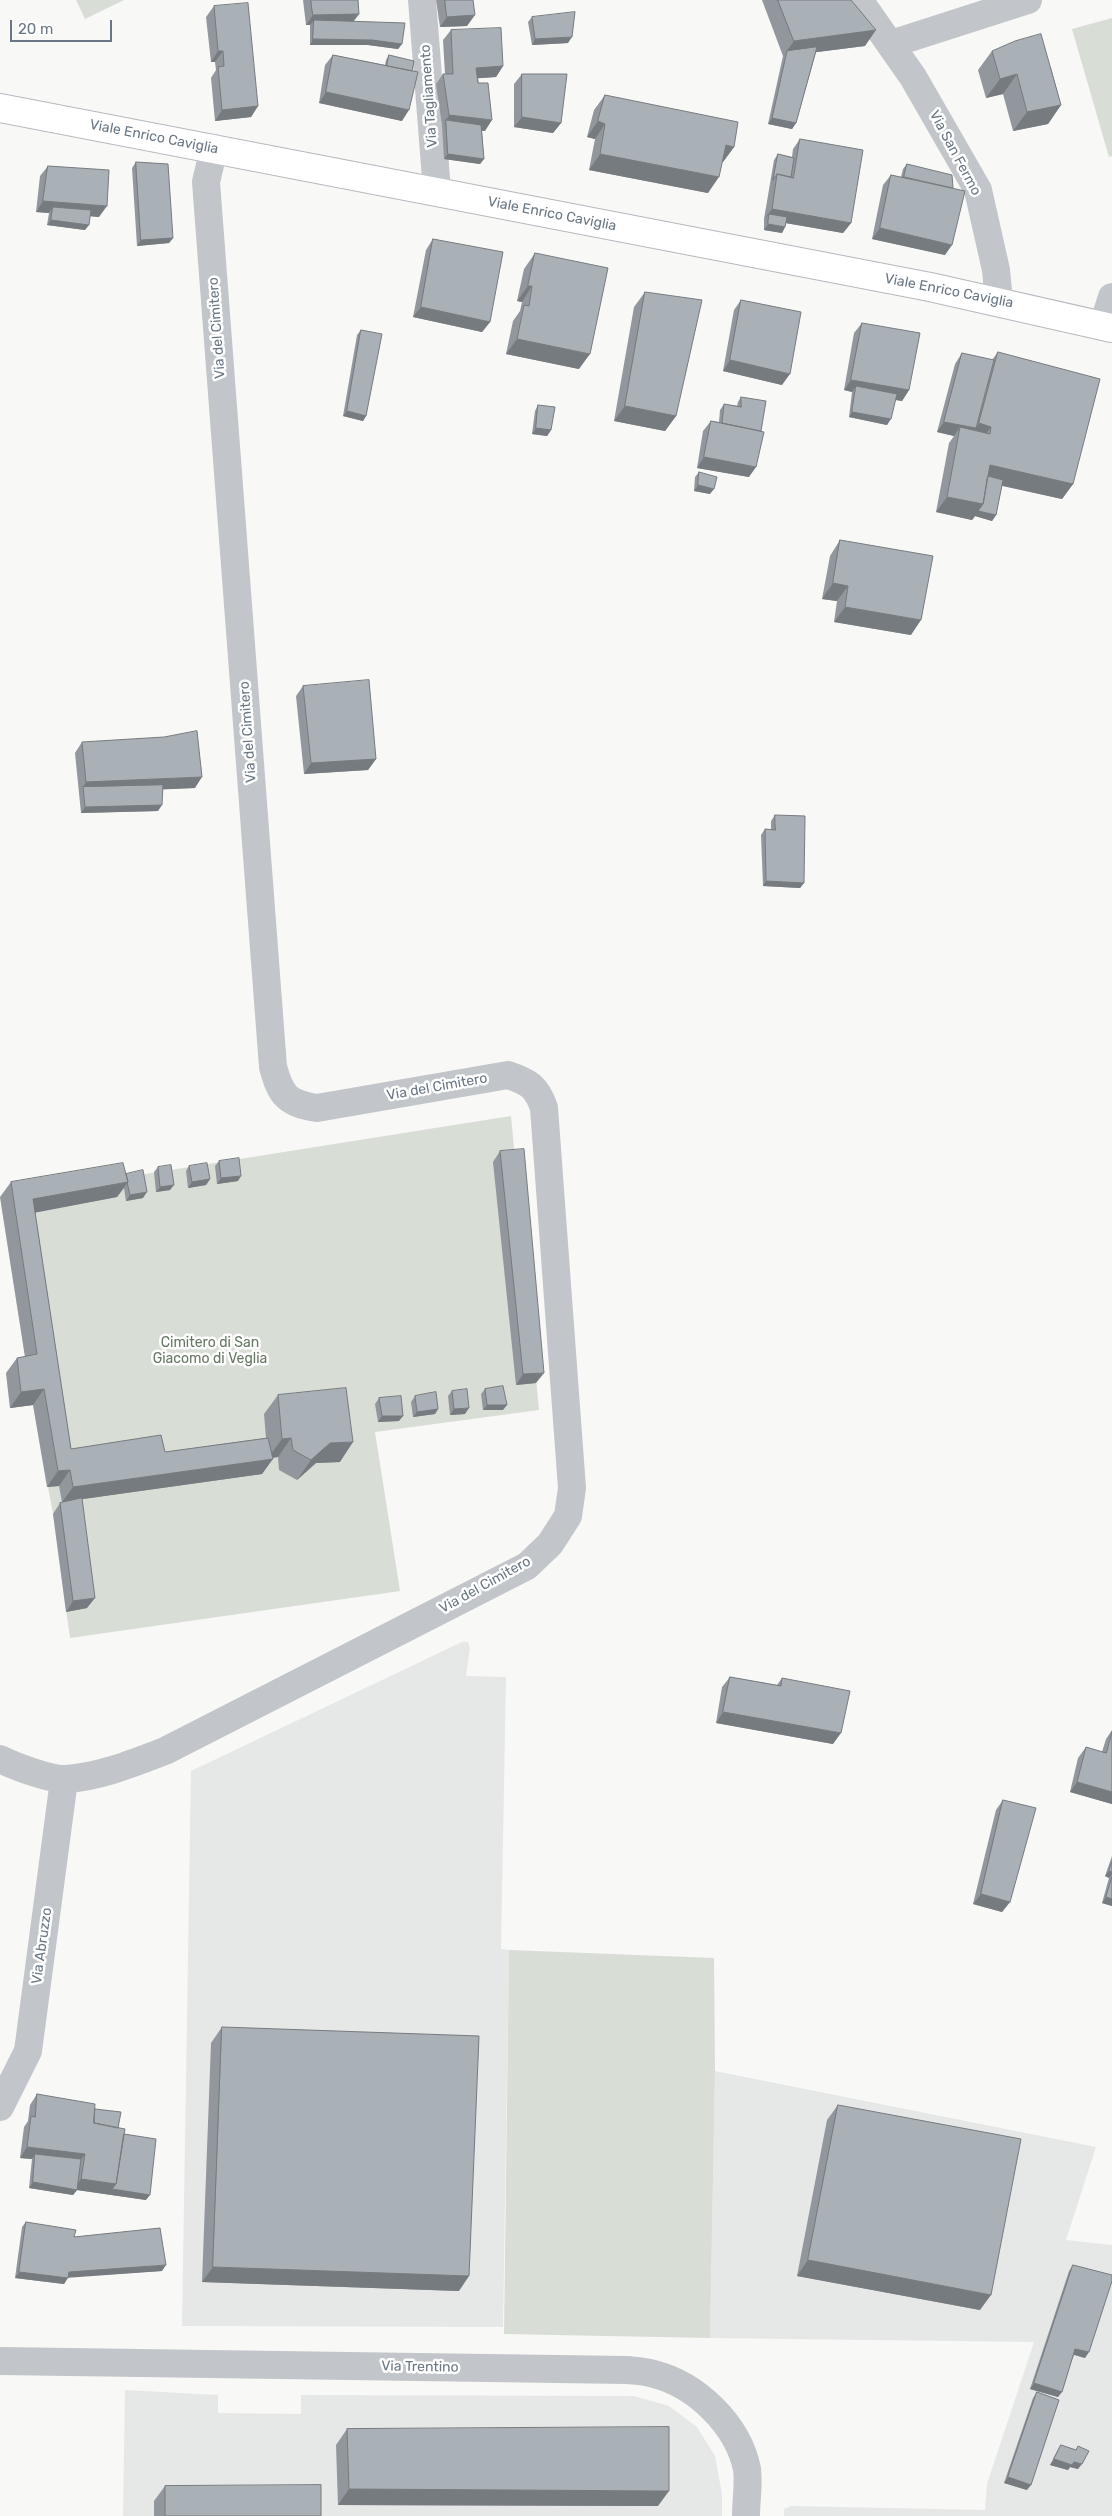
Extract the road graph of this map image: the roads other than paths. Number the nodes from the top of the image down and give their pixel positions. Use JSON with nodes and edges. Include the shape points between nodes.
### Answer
{"nodes":[{"id":1,"x":422,"y":0,"type":"edge"},
{"id":2,"x":859,"y":0,"type":"edge"},
{"id":3,"x":1028,"y":0,"type":"edge"},
{"id":4,"x":891,"y":44,"type":"junction"},
{"id":5,"x":0,"y":108,"type":"edge"},
{"id":6,"x":214,"y":148,"type":"junction"},
{"id":7,"x":437,"y":191,"type":"junction"},
{"id":8,"x":1112,"y":297,"type":"edge"},
{"id":9,"x":1000,"y":301,"type":"junction"},
{"id":10,"x":1107,"y":326,"type":"edge"},
{"id":11,"x":0,"y":1759,"type":"edge"},
{"id":12,"x":64,"y":1780,"type":"junction"},
{"id":13,"x":0,"y":2107,"type":"edge"},
{"id":14,"x":0,"y":2361,"type":"edge"},
{"id":15,"x":746,"y":2516,"type":"edge"}],
"edges":[{"from":1,"to":7,"type":"street","name":"Via Tagliamento"},
{"from":2,"to":4,"type":"street","name":"Via San Fermo"},
{"from":3,"to":4,"type":"street"},
{"from":4,"to":9,"type":"street","name":"Via San Fermo","via":[[978,190]]},
{"from":5,"to":6,"type":"main road","name":"Viale Enrico Caviglia"},
{"from":6,"to":7,"type":"main road","name":"Viale Enrico Caviglia"},
{"from":6,"to":12,"type":"street","name":"Via del Cimitero","via":[[206,182],[273,1067],[279,1088],[296,1104],[317,1108],[508,1075],[523,1080],[539,1092],[544,1108],[572,1488],[568,1516],[550,1544],[527,1566],[165,1751],[108,1772]]},
{"from":7,"to":9,"type":"main road","name":"Viale Enrico Caviglia"},
{"from":8,"to":10,"type":"street"},
{"from":9,"to":10,"type":"main road","name":"Viale Enrico Caviglia"},
{"from":11,"to":12,"type":"street"},
{"from":12,"to":13,"type":"street","name":"Via Abruzzo","via":[[28,2051]]},
{"from":14,"to":15,"type":"street","name":"Via Trentino","via":[[627,2370],[654,2374],[677,2382],[700,2397],[722,2418],[737,2442],[747,2470]]}]}
